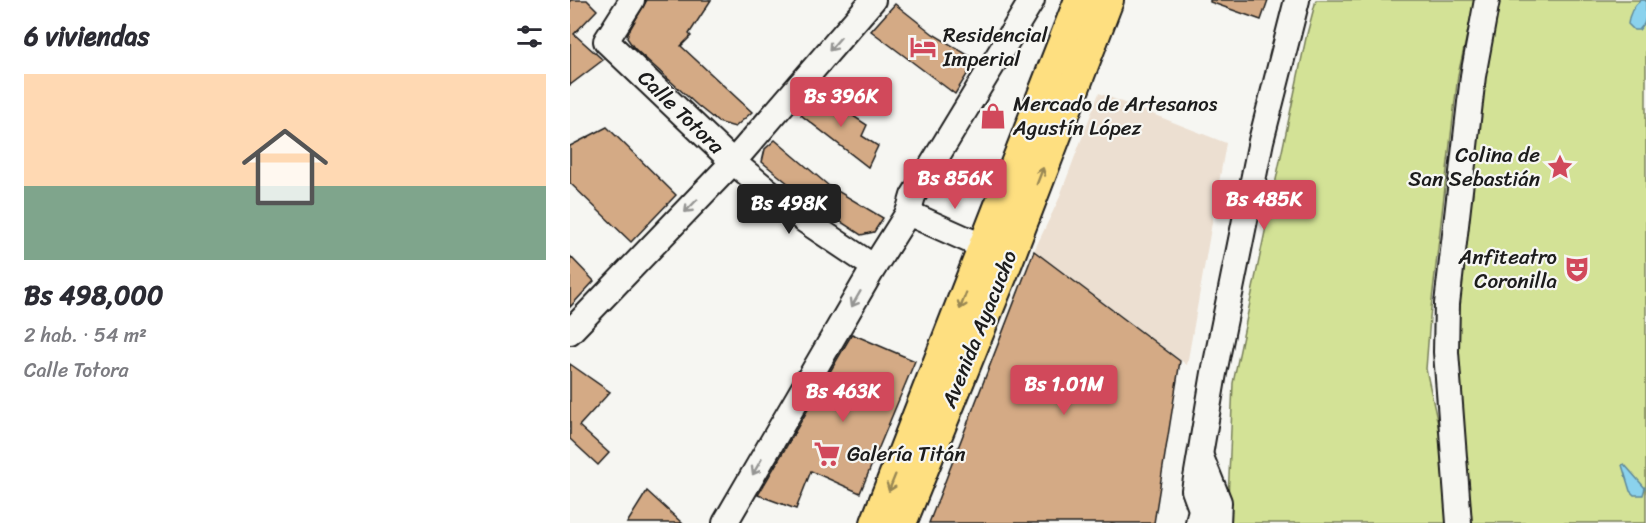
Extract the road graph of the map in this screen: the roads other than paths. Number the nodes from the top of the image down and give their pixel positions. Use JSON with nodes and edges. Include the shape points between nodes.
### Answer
{"nodes":[{"id":1,"x":632,"y":0,"type":"edge"},
{"id":2,"x":873,"y":0,"type":"edge"},
{"id":3,"x":1032,"y":0,"type":"edge"},
{"id":4,"x":1080,"y":0,"type":"edge"},
{"id":5,"x":1108,"y":0,"type":"edge"},
{"id":6,"x":1296,"y":0,"type":"edge"},
{"id":7,"x":1487,"y":0,"type":"edge"},
{"id":8,"x":733,"y":162,"type":"junction"},
{"id":9,"x":908,"y":213,"type":"junction"},
{"id":10,"x":984,"y":247,"type":"junction"},
{"id":11,"x":874,"y":267,"type":"junction"},
{"id":12,"x":570,"y":332,"type":"edge"},
{"id":13,"x":1200,"y":456,"type":"junction"},
{"id":14,"x":725,"y":523,"type":"edge"},
{"id":15,"x":876,"y":523,"type":"edge"},
{"id":16,"x":901,"y":523,"type":"edge"},
{"id":17,"x":1198,"y":523,"type":"edge"},
{"id":18,"x":1218,"y":523,"type":"edge"},
{"id":19,"x":1459,"y":523,"type":"edge"}],
"edges":[{"from":1,"to":8,"type":"street","name":"Calle Totora","via":[[606,41]]},
{"from":2,"to":8,"type":"street","one_way":true},
{"from":3,"to":9,"type":"street","via":[[913,196]]},
{"from":4,"to":10,"type":"main road","name":"Avenida Ayacucho"},
{"from":16,"to":5,"type":"main road","name":"Avenida Ayacucho","one_way":true},
{"from":6,"to":13,"type":"street","via":[[1261,141]]},
{"from":7,"to":19,"type":"street","via":[[1473,76],[1447,304],[1446,352]]},
{"from":8,"to":11,"type":"street","name":"Calle Totora","via":[[804,220]]},
{"from":8,"to":12,"type":"street","one_way":true},
{"from":9,"to":10,"type":"street"},
{"from":9,"to":11,"type":"street"},
{"from":10,"to":15,"type":"main road","name":"Avenida Ayacucho","one_way":true},
{"from":11,"to":14,"type":"street","one_way":true},
{"from":13,"to":17,"type":"street","via":[[1194,490],[1201,509]]},
{"from":13,"to":18,"type":"street","via":[[1219,502]]}]}
